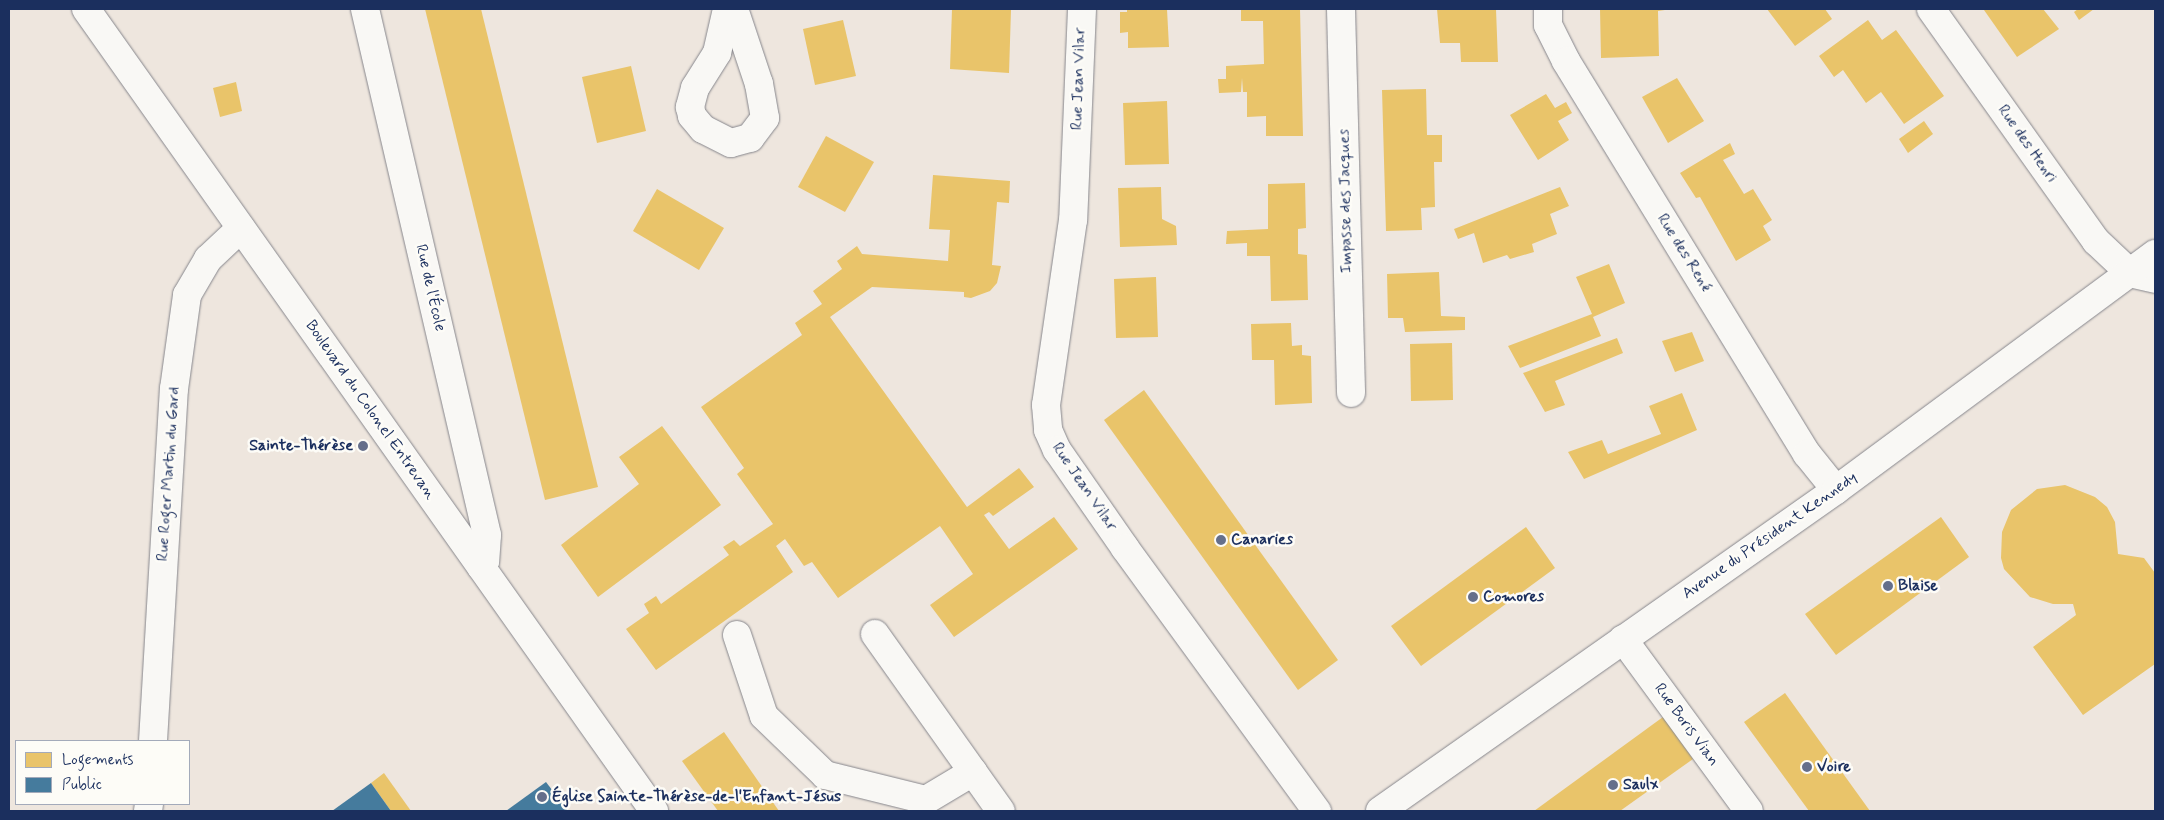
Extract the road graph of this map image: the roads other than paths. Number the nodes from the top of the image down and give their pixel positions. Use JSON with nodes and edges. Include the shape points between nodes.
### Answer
{"nodes":[{"id":1,"x":365,"y":9,"type":"edge"},
{"id":2,"x":726,"y":9,"type":"edge"},
{"id":3,"x":734,"y":9,"type":"edge"},
{"id":4,"x":1082,"y":9,"type":"edge"},
{"id":5,"x":1341,"y":9,"type":"edge"},
{"id":6,"x":1548,"y":9,"type":"edge"},
{"id":7,"x":1931,"y":9,"type":"edge"},
{"id":8,"x":94,"y":13,"type":"edge"},
{"id":9,"x":241,"y":228,"type":"junction"},
{"id":10,"x":2155,"y":254,"type":"edge"},
{"id":11,"x":2143,"y":276,"type":"edge"},
{"id":12,"x":1351,"y":393,"type":"dead end"},
{"id":13,"x":1836,"y":490,"type":"junction"},
{"id":14,"x":481,"y":566,"type":"junction"},
{"id":15,"x":875,"y":634,"type":"dead end"},
{"id":16,"x":736,"y":635,"type":"dead end"},
{"id":17,"x":1623,"y":639,"type":"junction"},
{"id":18,"x":153,"y":740,"type":"edge"},
{"id":19,"x":973,"y":772,"type":"junction"},
{"id":20,"x":654,"y":811,"type":"edge"},
{"id":21,"x":1001,"y":811,"type":"edge"},
{"id":22,"x":1317,"y":811,"type":"edge"},
{"id":23,"x":1380,"y":811,"type":"edge"},
{"id":24,"x":1749,"y":811,"type":"edge"}],
"edges":[{"from":1,"to":14,"type":"street","name":"Rue de l'École","via":[[487,535],[485,561]]},
{"from":2,"to":3,"type":"street","via":[[717,53],[695,88],[690,107],[692,116],[703,129],[731,143],[750,138],[764,118],[759,84]]},
{"from":4,"to":22,"type":"street","name":"Rue Jean Vilar","via":[[1073,220],[1046,405],[1048,430],[1056,450],[1119,540]]},
{"from":5,"to":12,"type":"street","name":"Impasse des Jacques"},
{"from":6,"to":13,"type":"street","name":"Rue des René","via":[[1548,25],[1566,62],[1807,454]]},
{"from":7,"to":11,"type":"street","name":"Rue des Henri","via":[[2096,241]]},
{"from":8,"to":9,"type":"street","name":"Boulevard du Colonel Entrevan"},
{"from":9,"to":14,"type":"street","name":"Boulevard du Colonel Entrevan"},
{"from":9,"to":18,"type":"street","name":"Rue Roger Martin du Gard","via":[[208,259],[187,295],[174,389]]},
{"from":10,"to":11,"type":"street","name":"Avenue du Président Kennedy"},
{"from":11,"to":13,"type":"street","name":"Avenue du Président Kennedy"},
{"from":13,"to":17,"type":"street","name":"Avenue du Président Kennedy"},
{"from":14,"to":20,"type":"street","name":"Boulevard du Colonel Entrevan"},
{"from":15,"to":19,"type":"street"},
{"from":16,"to":19,"type":"street","via":[[764,716],[825,775],[926,800]]},
{"from":17,"to":23,"type":"street","name":"Avenue du Président Kennedy"},
{"from":17,"to":24,"type":"street","name":"Rue Boris Vian"},
{"from":19,"to":21,"type":"street"}]}
